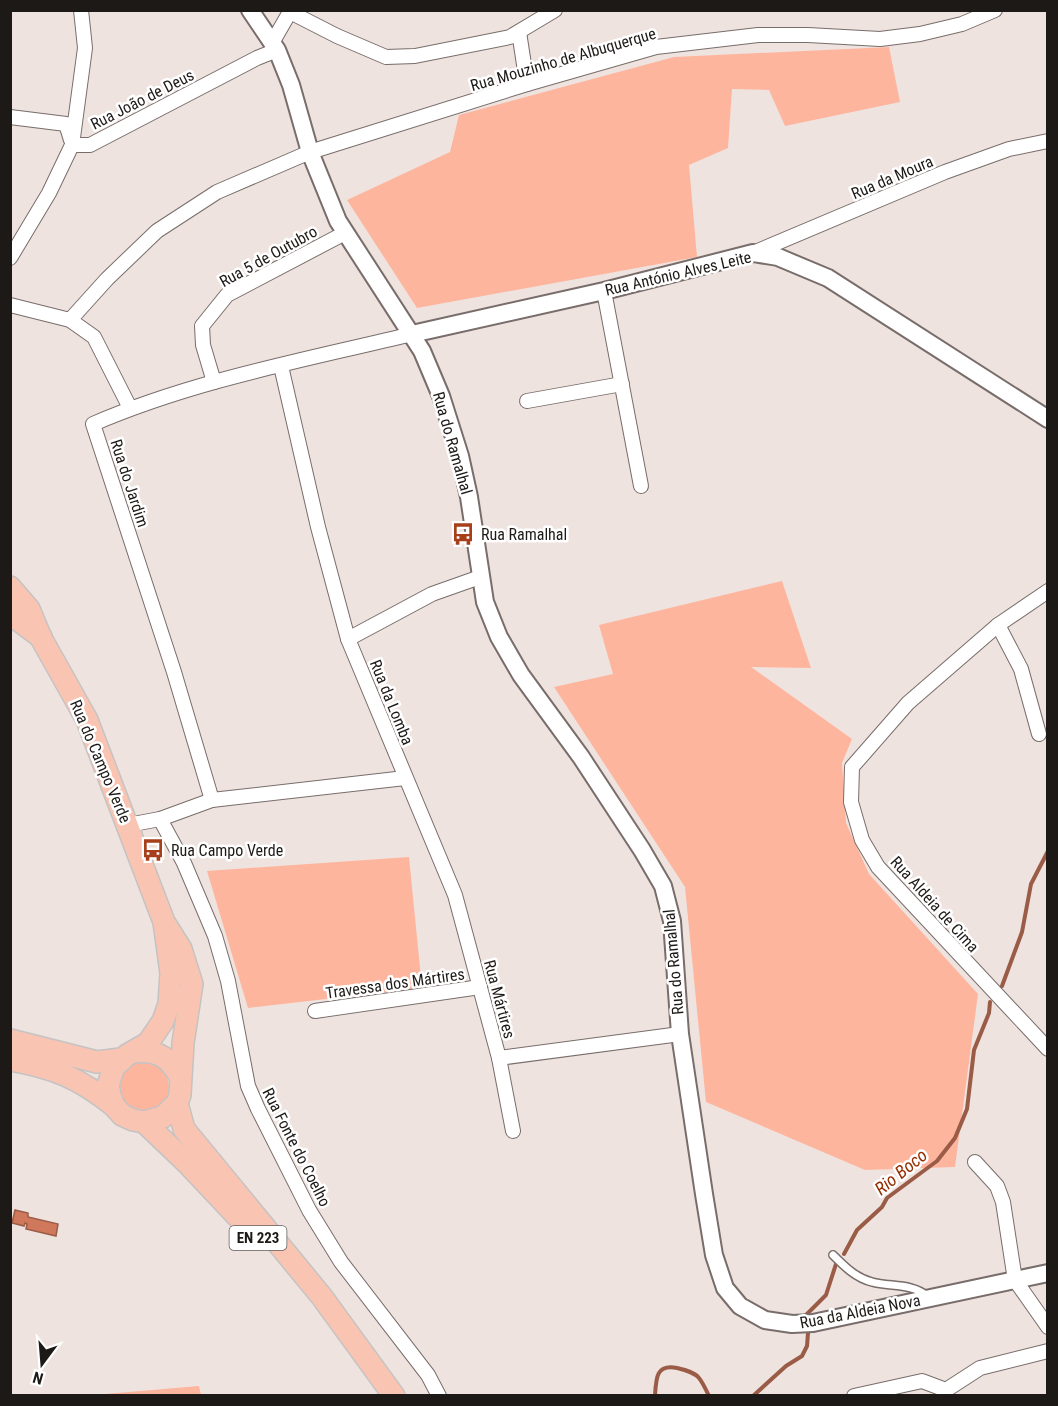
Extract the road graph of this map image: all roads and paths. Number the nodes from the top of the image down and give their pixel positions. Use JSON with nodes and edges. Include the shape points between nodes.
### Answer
{"nodes":[{"id":1,"x":81,"y":10,"type":"edge"},
{"id":2,"x":250,"y":10,"type":"edge"},
{"id":3,"x":555,"y":10,"type":"edge"},
{"id":4,"x":995,"y":10,"type":"edge"},
{"id":5,"x":291,"y":11,"type":"edge"},
{"id":6,"x":519,"y":32,"type":"junction"},
{"id":7,"x":274,"y":47,"type":"junction"},
{"id":8,"x":527,"y":84,"type":"junction"},
{"id":9,"x":10,"y":117,"type":"edge"},
{"id":10,"x":1047,"y":141,"type":"edge"},
{"id":11,"x":72,"y":145,"type":"junction"},
{"id":12,"x":310,"y":152,"type":"junction"},
{"id":13,"x":345,"y":233,"type":"junction"},
{"id":14,"x":753,"y":253,"type":"junction"},
{"id":15,"x":10,"y":258,"type":"edge"},
{"id":16,"x":604,"y":291,"type":"junction"},
{"id":17,"x":10,"y":305,"type":"edge"},
{"id":18,"x":70,"y":320,"type":"junction"},
{"id":19,"x":412,"y":334,"type":"junction"},
{"id":20,"x":281,"y":366,"type":"junction"},
{"id":21,"x":214,"y":382,"type":"junction"},
{"id":22,"x":622,"y":384,"type":"junction"},
{"id":23,"x":527,"y":401,"type":"dead end"},
{"id":24,"x":130,"y":408,"type":"junction"},
{"id":25,"x":1047,"y":419,"type":"edge"},
{"id":26,"x":641,"y":486,"type":"dead end"},
{"id":27,"x":480,"y":577,"type":"junction"},
{"id":28,"x":10,"y":587,"type":"edge"},
{"id":29,"x":1047,"y":591,"type":"edge"},
{"id":30,"x":10,"y":614,"type":"edge"},
{"id":31,"x":998,"y":625,"type":"junction"},
{"id":32,"x":41,"y":638,"type":"junction"},
{"id":33,"x":348,"y":639,"type":"junction"},
{"id":34,"x":1039,"y":734,"type":"dead end"},
{"id":35,"x":405,"y":778,"type":"junction"},
{"id":36,"x":212,"y":800,"type":"junction"},
{"id":37,"x":160,"y":819,"type":"junction"},
{"id":38,"x":128,"y":825,"type":"junction"},
{"id":39,"x":164,"y":922,"type":"junction"},
{"id":40,"x":480,"y":987,"type":"junction"},
{"id":41,"x":315,"y":1011,"type":"dead end"},
{"id":42,"x":680,"y":1034,"type":"junction"},
{"id":43,"x":10,"y":1040,"type":"edge"},
{"id":44,"x":1047,"y":1049,"type":"edge"},
{"id":45,"x":127,"y":1056,"type":"junction"},
{"id":46,"x":499,"y":1058,"type":"junction"},
{"id":47,"x":10,"y":1060,"type":"edge"},
{"id":48,"x":180,"y":1077,"type":"junction"},
{"id":49,"x":177,"y":1103,"type":"junction"},
{"id":50,"x":114,"y":1106,"type":"junction"},
{"id":51,"x":144,"y":1122,"type":"junction"},
{"id":52,"x":513,"y":1131,"type":"dead end"},
{"id":53,"x":975,"y":1162,"type":"dead end"},
{"id":54,"x":833,"y":1255,"type":"dead end"},
{"id":55,"x":1047,"y":1273,"type":"edge"},
{"id":56,"x":1015,"y":1280,"type":"junction"},
{"id":57,"x":929,"y":1297,"type":"junction"},
{"id":58,"x":1047,"y":1327,"type":"edge"},
{"id":59,"x":1047,"y":1351,"type":"edge"},
{"id":60,"x":366,"y":1359,"type":"junction"},
{"id":61,"x":945,"y":1393,"type":"edge"},
{"id":62,"x":394,"y":1395,"type":"edge"},
{"id":63,"x":439,"y":1395,"type":"edge"},
{"id":64,"x":854,"y":1395,"type":"edge"}],
"edges":[{"from":1,"to":11,"type":"street","via":[[85,48]]},
{"from":2,"to":7,"type":"street","name":"Rua do Ramalhal"},
{"from":3,"to":6,"type":"street"},
{"from":4,"to":8,"type":"street","name":"Rua Mouzinho de Albuquerque","via":[[962,24],[880,39],[758,35],[656,47]]},
{"from":5,"to":6,"type":"street","via":[[386,57],[415,56]]},
{"from":5,"to":7,"type":"street"},
{"from":6,"to":8,"type":"street"},
{"from":7,"to":11,"type":"street","name":"Rua João de Deus","via":[[90,145]]},
{"from":7,"to":12,"type":"street","name":"Rua do Ramalhal","via":[[291,85]]},
{"from":8,"to":12,"type":"street","name":"Rua Mouzinho de Albuquerque"},
{"from":9,"to":11,"type":"street","via":[[66,124]]},
{"from":10,"to":14,"type":"street","name":"Rua da Moura","via":[[1009,148],[945,172]]},
{"from":11,"to":15,"type":"street"},
{"from":12,"to":13,"type":"street","name":"Rua do Ramalhal"},
{"from":12,"to":18,"type":"street","name":"Rua Mouzinho de Albuquerque","via":[[217,192],[157,231]]},
{"from":13,"to":19,"type":"street","name":"Rua do Ramalhal"},
{"from":13,"to":21,"type":"street","name":"Rua 5 de Outubro","via":[[227,295],[202,326],[203,345]]},
{"from":14,"to":16,"type":"street","name":"Rua António Alves Leite"},
{"from":14,"to":25,"type":"street","name":"Rua António Alves Leite","via":[[778,257],[828,278]]},
{"from":16,"to":19,"type":"street","name":"Rua António Alves Leite"},
{"from":16,"to":22,"type":"street"},
{"from":17,"to":18,"type":"street"},
{"from":18,"to":24,"type":"street","via":[[94,337]]},
{"from":19,"to":20,"type":"street","name":"Rua do Jardim"},
{"from":19,"to":27,"type":"street","name":"Rua do Ramalhal","via":[[441,396],[460,456]]},
{"from":20,"to":21,"type":"street","name":"Rua do Jardim"},
{"from":20,"to":33,"type":"street","name":"Rua da Lomba"},
{"from":21,"to":24,"type":"street","name":"Rua do Jardim"},
{"from":22,"to":23,"type":"street"},
{"from":22,"to":26,"type":"street"},
{"from":24,"to":36,"type":"street","name":"Rua do Jardim","via":[[93,424]]},
{"from":27,"to":33,"type":"street","via":[[432,594]]},
{"from":27,"to":42,"type":"street","name":"Rua do Ramalhal","via":[[492,622],[509,657],[581,757],[663,886],[672,921]]},
{"from":28,"to":32,"type":"main road","name":"Rua do Campo Verde","via":[[29,609]]},
{"from":29,"to":31,"type":"street","name":"Rua Aldeia de Cima"},
{"from":30,"to":32,"type":"main road","name":"Rua do Campo Verde"},
{"from":31,"to":34,"type":"street","via":[[1021,669]]},
{"from":31,"to":44,"type":"street","name":"Rua Aldeia de Cima","via":[[908,703],[852,767],[851,802],[862,840],[878,867]]},
{"from":32,"to":38,"type":"main road","name":"Rua do Campo Verde","via":[[87,720]]},
{"from":33,"to":35,"type":"street","name":"Rua da Lomba"},
{"from":35,"to":36,"type":"street"},
{"from":35,"to":40,"type":"street","name":"Rua Mártires","via":[[455,895]]},
{"from":36,"to":37,"type":"street"},
{"from":37,"to":38,"type":"street"},
{"from":37,"to":63,"type":"street","name":"Rua Fonte do Coelho","via":[[216,936],[248,1086],[258,1109],[309,1210],[341,1262],[428,1375]]},
{"from":38,"to":39,"type":"main road","name":"Rua do Campo Verde"},
{"from":39,"to":45,"type":"main road","name":"Rua do Campo Verde","via":[[171,973],[169,1004],[148,1043]]},
{"from":39,"to":48,"type":"main road","name":"Rua do Campo Verde","via":[[181,949],[192,984]]},
{"from":40,"to":41,"type":"street","name":"Travessa dos Mártires"},
{"from":40,"to":46,"type":"street","name":"Rua Mártires"},
{"from":42,"to":46,"type":"street","name":"Rua Mártires"},
{"from":42,"to":57,"type":"street","name":"Rua da Aldeia Nova","via":[[714,1255],[725,1288],[740,1306],[765,1320],[813,1323]]},
{"from":43,"to":45,"type":"main road","via":[[97,1062]]},
{"from":45,"to":48,"type":"main road","via":[[145,1050],[157,1052],[175,1066]]},
{"from":45,"to":50,"type":"main road","name":"Rua do Campo Verde","via":[[114,1067],[108,1085]]},
{"from":46,"to":52,"type":"street"},
{"from":47,"to":50,"type":"main road","number":"EN 223","via":[[40,1065],[72,1077]]},
{"from":48,"to":49,"type":"main road","name":"Rua do Campo Verde","number":"EN 223"},
{"from":49,"to":51,"type":"main road","via":[[163,1118]]},
{"from":49,"to":60,"type":"main road","number":"EN 223","via":[[184,1129],[322,1297]]},
{"from":50,"to":51,"type":"main road","number":"EN 223","via":[[122,1115]]},
{"from":51,"to":60,"type":"main road","number":"EN 223","via":[[297,1280]]},
{"from":53,"to":56,"type":"street","via":[[997,1186],[1003,1202]]},
{"from":54,"to":57,"type":"lane","via":[[864,1280],[914,1288]]},
{"from":55,"to":56,"type":"street","name":"Rua da Aldeia Nova"},
{"from":56,"to":57,"type":"street","name":"Rua da Aldeia Nova"},
{"from":56,"to":58,"type":"street"},
{"from":59,"to":61,"type":"street","via":[[980,1368]]},
{"from":60,"to":62,"type":"main road","number":"EN 223"},
{"from":61,"to":64,"type":"street","via":[[922,1381]]}]}
